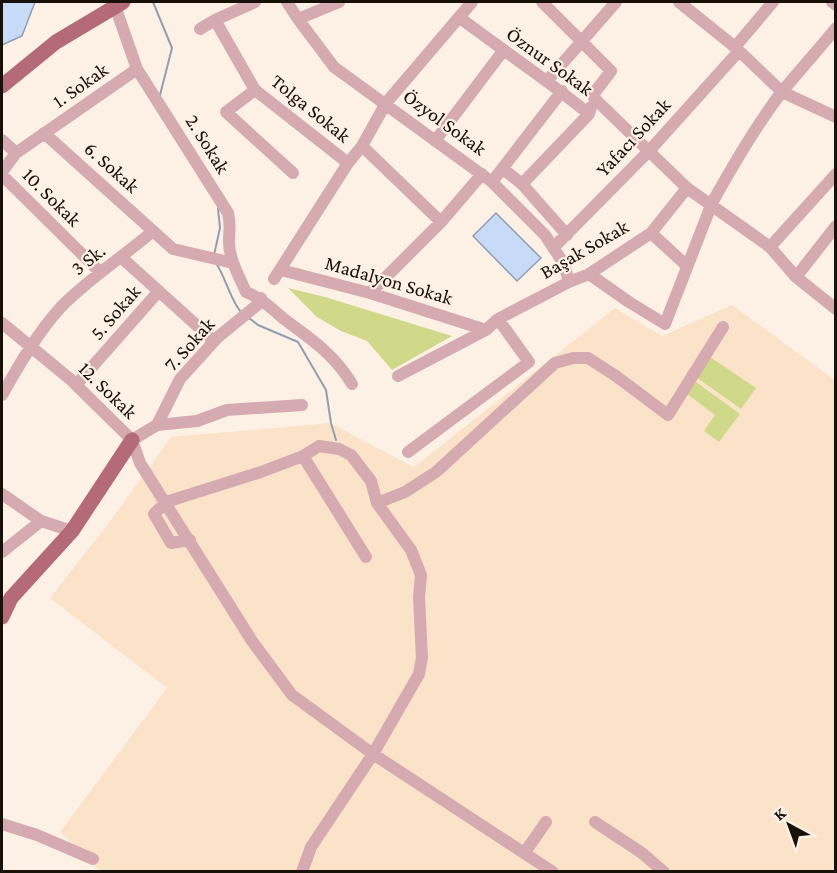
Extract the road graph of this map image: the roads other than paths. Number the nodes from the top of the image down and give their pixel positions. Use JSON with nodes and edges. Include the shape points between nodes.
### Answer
{"nodes":[{"id":1,"x":255,"y":2,"type":"edge"},
{"id":2,"x":287,"y":2,"type":"edge"},
{"id":3,"x":339,"y":2,"type":"edge"},
{"id":4,"x":471,"y":2,"type":"edge"},
{"id":5,"x":542,"y":2,"type":"edge"},
{"id":6,"x":616,"y":2,"type":"edge"},
{"id":7,"x":773,"y":2,"type":"edge"},
{"id":8,"x":832,"y":2,"type":"edge"},
{"id":9,"x":119,"y":4,"type":"edge"},
{"id":10,"x":686,"y":4,"type":"edge"},
{"id":11,"x":836,"y":5,"type":"edge"},
{"id":12,"x":459,"y":17,"type":"junction"},
{"id":13,"x":298,"y":19,"type":"junction"},
{"id":14,"x":214,"y":20,"type":"junction"},
{"id":15,"x":836,"y":28,"type":"edge"},
{"id":16,"x":200,"y":29,"type":"dead end"},
{"id":17,"x":581,"y":42,"type":"junction"},
{"id":18,"x":737,"y":49,"type":"junction"},
{"id":19,"x":503,"y":51,"type":"junction"},
{"id":20,"x":32,"y":61,"type":"junction"},
{"id":21,"x":137,"y":69,"type":"junction"},
{"id":22,"x":547,"y":81,"type":"junction"},
{"id":23,"x":2,"y":86,"type":"edge"},
{"id":24,"x":255,"y":90,"type":"junction"},
{"id":25,"x":2,"y":92,"type":"edge"},
{"id":26,"x":562,"y":92,"type":"junction"},
{"id":27,"x":782,"y":92,"type":"junction"},
{"id":28,"x":594,"y":98,"type":"junction"},
{"id":29,"x":386,"y":103,"type":"junction"},
{"id":30,"x":590,"y":114,"type":"junction"},
{"id":31,"x":836,"y":117,"type":"edge"},
{"id":32,"x":44,"y":133,"type":"junction"},
{"id":33,"x":2,"y":140,"type":"edge"},
{"id":34,"x":435,"y":141,"type":"junction"},
{"id":35,"x":362,"y":146,"type":"junction"},
{"id":36,"x":650,"y":150,"type":"junction"},
{"id":37,"x":16,"y":153,"type":"junction"},
{"id":38,"x":348,"y":163,"type":"junction"},
{"id":39,"x":502,"y":169,"type":"junction"},
{"id":40,"x":2,"y":173,"type":"edge"},
{"id":41,"x":293,"y":173,"type":"dead end"},
{"id":42,"x":836,"y":174,"type":"edge"},
{"id":43,"x":487,"y":178,"type":"junction"},
{"id":44,"x":522,"y":184,"type":"junction"},
{"id":45,"x":687,"y":188,"type":"junction"},
{"id":46,"x":712,"y":203,"type":"junction"},
{"id":47,"x":441,"y":222,"type":"junction"},
{"id":48,"x":836,"y":226,"type":"edge"},
{"id":49,"x":153,"y":231,"type":"junction"},
{"id":50,"x":651,"y":233,"type":"junction"},
{"id":51,"x":567,"y":235,"type":"junction"},
{"id":52,"x":770,"y":247,"type":"junction"},
{"id":53,"x":554,"y":248,"type":"junction"},
{"id":54,"x":122,"y":258,"type":"junction"},
{"id":55,"x":233,"y":263,"type":"junction"},
{"id":56,"x":687,"y":266,"type":"junction"},
{"id":57,"x":100,"y":272,"type":"junction"},
{"id":58,"x":589,"y":274,"type":"junction"},
{"id":59,"x":796,"y":277,"type":"junction"},
{"id":60,"x":569,"y":282,"type":"junction"},
{"id":61,"x":159,"y":291,"type":"junction"},
{"id":62,"x":370,"y":292,"type":"junction"},
{"id":63,"x":261,"y":298,"type":"junction"},
{"id":64,"x":836,"y":309,"type":"edge"},
{"id":65,"x":498,"y":319,"type":"junction"},
{"id":66,"x":2,"y":323,"type":"edge"},
{"id":67,"x":723,"y":327,"type":"dead end"},
{"id":68,"x":486,"y":330,"type":"junction"},
{"id":69,"x":214,"y":341,"type":"junction"},
{"id":70,"x":32,"y":346,"type":"junction"},
{"id":71,"x":398,"y":376,"type":"dead end"},
{"id":72,"x":352,"y":384,"type":"dead end"},
{"id":73,"x":76,"y":385,"type":"junction"},
{"id":74,"x":2,"y":391,"type":"edge"},
{"id":75,"x":303,"y":405,"type":"dead end"},
{"id":76,"x":157,"y":425,"type":"junction"},
{"id":77,"x":132,"y":440,"type":"junction"},
{"id":78,"x":408,"y":452,"type":"dead end"},
{"id":79,"x":303,"y":456,"type":"junction"},
{"id":80,"x":2,"y":494,"type":"edge"},
{"id":81,"x":166,"y":502,"type":"junction"},
{"id":82,"x":377,"y":502,"type":"junction"},
{"id":83,"x":41,"y":521,"type":"junction"},
{"id":84,"x":72,"y":531,"type":"junction"},
{"id":85,"x":2,"y":552,"type":"edge"},
{"id":86,"x":366,"y":557,"type":"dead end"},
{"id":87,"x":2,"y":617,"type":"edge"},
{"id":88,"x":373,"y":754,"type":"junction"},
{"id":89,"x":546,"y":822,"type":"dead end"},
{"id":90,"x":595,"y":822,"type":"dead end"},
{"id":91,"x":2,"y":824,"type":"edge"},
{"id":92,"x":525,"y":852,"type":"junction"},
{"id":93,"x":93,"y":859,"type":"dead end"},
{"id":94,"x":302,"y":872,"type":"edge"},
{"id":95,"x":553,"y":872,"type":"edge"},
{"id":96,"x":664,"y":872,"type":"edge"}],
"edges":[{"from":1,"to":14,"type":"street"},
{"from":2,"to":13,"type":"street","name":"Özyol Sokak"},
{"from":3,"to":13,"type":"street"},
{"from":4,"to":12,"type":"street","name":"Madalyon Sokak"},
{"from":5,"to":17,"type":"street"},
{"from":6,"to":17,"type":"street"},
{"from":7,"to":18,"type":"street","name":"Yafacı Sokak"},
{"from":8,"to":11,"type":"street"},
{"from":9,"to":20,"type":"main road"},
{"from":9,"to":21,"type":"street","name":"2. Sokak"},
{"from":10,"to":18,"type":"street"},
{"from":12,"to":19,"type":"street","name":"Öznur Sokak"},
{"from":12,"to":29,"type":"street","name":"Madalyon Sokak"},
{"from":13,"to":29,"type":"street","name":"Özyol Sokak","via":[[334,67]]},
{"from":14,"to":16,"type":"street"},
{"from":14,"to":24,"type":"street","name":"Tolga Sokak"},
{"from":15,"to":27,"type":"street"},
{"from":17,"to":22,"type":"street"},
{"from":17,"to":28,"type":"street","via":[[611,71]]},
{"from":18,"to":27,"type":"street"},
{"from":18,"to":36,"type":"street","name":"Yafacı Sokak"},
{"from":19,"to":22,"type":"street","name":"Öznur Sokak"},
{"from":19,"to":34,"type":"street"},
{"from":20,"to":23,"type":"main road"},
{"from":20,"to":25,"type":"main road"},
{"from":21,"to":32,"type":"street","name":"1. Sokak"},
{"from":21,"to":55,"type":"street","name":"2. Sokak","via":[[228,213]]},
{"from":22,"to":26,"type":"street","name":"Öznur Sokak"},
{"from":24,"to":38,"type":"street","name":"Tolga Sokak"},
{"from":24,"to":41,"type":"street","via":[[226,112]]},
{"from":26,"to":30,"type":"street","name":"Öznur Sokak"},
{"from":26,"to":39,"type":"street"},
{"from":27,"to":31,"type":"street"},
{"from":27,"to":46,"type":"street"},
{"from":28,"to":30,"type":"street"},
{"from":28,"to":36,"type":"street"},
{"from":29,"to":34,"type":"street","name":"Özyol Sokak"},
{"from":29,"to":35,"type":"street","name":"Madalyon Sokak"},
{"from":30,"to":44,"type":"street"},
{"from":32,"to":37,"type":"street","name":"1. Sokak"},
{"from":32,"to":49,"type":"street","name":"6. Sokak"},
{"from":33,"to":37,"type":"street"},
{"from":34,"to":43,"type":"street","name":"Özyol Sokak"},
{"from":35,"to":38,"type":"street","name":"Madalyon Sokak"},
{"from":35,"to":47,"type":"street"},
{"from":36,"to":45,"type":"street"},
{"from":36,"to":51,"type":"street","name":"Yafacı Sokak"},
{"from":37,"to":40,"type":"street","name":"1. Sokak"},
{"from":38,"to":62,"type":"street","name":"Madalyon Sokak","via":[[277,274]]},
{"from":39,"to":43,"type":"street"},
{"from":39,"to":44,"type":"street"},
{"from":40,"to":57,"type":"street","name":"10. Sokak"},
{"from":42,"to":52,"type":"street"},
{"from":43,"to":47,"type":"street"},
{"from":43,"to":53,"type":"street","name":"Özyol Sokak"},
{"from":44,"to":51,"type":"street"},
{"from":45,"to":46,"type":"street"},
{"from":45,"to":50,"type":"street","name":"Başak Sokak"},
{"from":46,"to":52,"type":"street"},
{"from":46,"to":56,"type":"street"},
{"from":47,"to":62,"type":"street"},
{"from":48,"to":59,"type":"street"},
{"from":49,"to":54,"type":"street","name":"3 Sk."},
{"from":49,"to":55,"type":"street","via":[[173,249]]},
{"from":50,"to":56,"type":"street"},
{"from":50,"to":58,"type":"street","name":"Başak Sokak"},
{"from":51,"to":53,"type":"street","name":"Yafacı Sokak"},
{"from":52,"to":59,"type":"street"},
{"from":53,"to":60,"type":"street","name":"Özyol Sokak"},
{"from":54,"to":57,"type":"street","name":"3 Sk."},
{"from":54,"to":61,"type":"street"},
{"from":55,"to":63,"type":"street","name":"2. Sokak","via":[[246,292]]},
{"from":56,"to":58,"type":"street","via":[[665,324]]},
{"from":57,"to":70,"type":"street","name":"3 Sk.","via":[[61,308]]},
{"from":58,"to":60,"type":"street","name":"Başak Sokak"},
{"from":59,"to":64,"type":"street"},
{"from":60,"to":65,"type":"street","name":"Başak Sokak"},
{"from":61,"to":69,"type":"street"},
{"from":61,"to":73,"type":"street","name":"5. Sokak"},
{"from":62,"to":68,"type":"street","name":"Madalyon Sokak"},
{"from":63,"to":69,"type":"street","name":"7. Sokak"},
{"from":63,"to":72,"type":"street","name":"2. Sokak","via":[[325,349]]},
{"from":65,"to":68,"type":"street","name":"Başak Sokak"},
{"from":65,"to":78,"type":"street","via":[[529,362]]},
{"from":66,"to":70,"type":"street","name":"12. Sokak"},
{"from":67,"to":82,"type":"street","via":[[668,415],[588,358],[555,363],[436,472],[405,492]]},
{"from":68,"to":71,"type":"street","name":"Başak Sokak"},
{"from":69,"to":76,"type":"street","name":"7. Sokak","via":[[180,378]]},
{"from":70,"to":73,"type":"street","name":"12. Sokak"},
{"from":70,"to":74,"type":"street","name":"3 Sk."},
{"from":73,"to":77,"type":"street","name":"12. Sokak"},
{"from":75,"to":76,"type":"street","name":"12. Sokak","via":[[227,410],[197,421]]},
{"from":76,"to":77,"type":"street","name":"12. Sokak"},
{"from":77,"to":81,"type":"street","via":[[141,463]]},
{"from":77,"to":84,"type":"main road"},
{"from":79,"to":81,"type":"street"},
{"from":79,"to":82,"type":"street","via":[[320,446],[351,455],[370,481]]},
{"from":79,"to":86,"type":"street"},
{"from":80,"to":83,"type":"street"},
{"from":81,"to":88,"type":"street","via":[[252,641],[292,695]]},
{"from":82,"to":88,"type":"street","via":[[411,550],[421,575],[422,658],[419,674]]},
{"from":83,"to":84,"type":"street"},
{"from":83,"to":85,"type":"street"},
{"from":84,"to":87,"type":"main road","via":[[11,598]]},
{"from":88,"to":92,"type":"street"},
{"from":88,"to":94,"type":"street","via":[[311,847]]},
{"from":89,"to":92,"type":"street"},
{"from":90,"to":96,"type":"street"},
{"from":91,"to":93,"type":"street"},
{"from":92,"to":95,"type":"street"}]}
